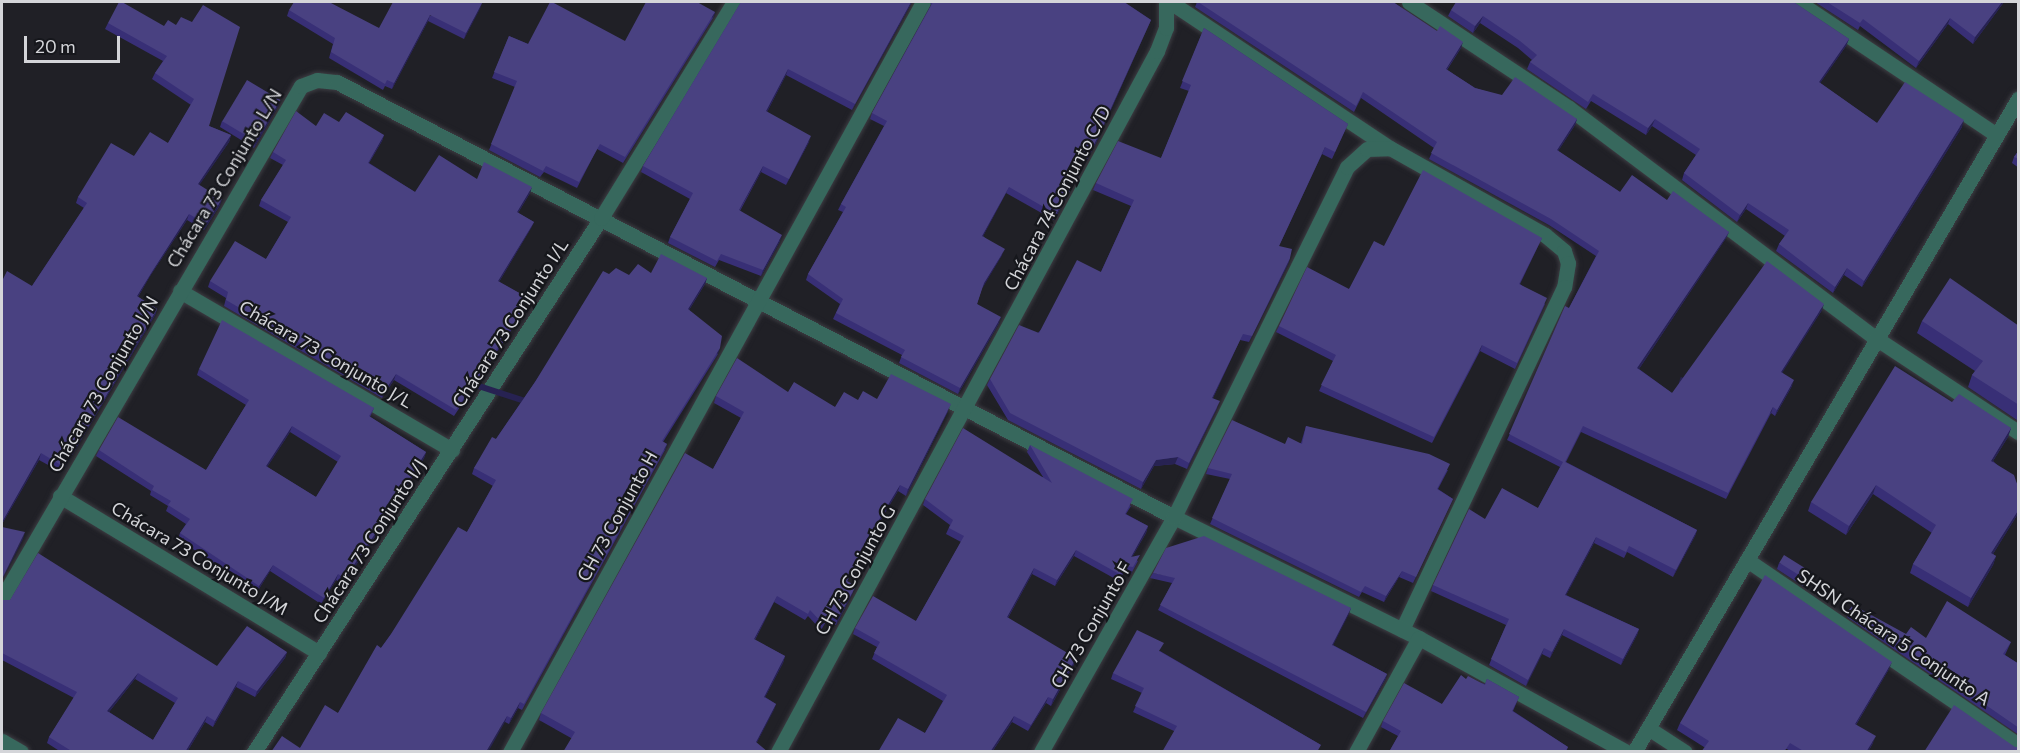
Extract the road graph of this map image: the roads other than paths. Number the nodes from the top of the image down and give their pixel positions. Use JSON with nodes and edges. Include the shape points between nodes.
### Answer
{"nodes":[{"id":1,"x":734,"y":2,"type":"edge"},
{"id":2,"x":923,"y":2,"type":"edge"},
{"id":3,"x":1168,"y":2,"type":"edge"},
{"id":4,"x":1409,"y":2,"type":"edge"},
{"id":5,"x":1798,"y":2,"type":"edge"},
{"id":6,"x":2019,"y":99,"type":"edge"},
{"id":7,"x":1998,"y":135,"type":"junction"},
{"id":8,"x":1390,"y":148,"type":"junction"},
{"id":9,"x":601,"y":218,"type":"junction"},
{"id":10,"x":180,"y":291,"type":"junction"},
{"id":11,"x":759,"y":300,"type":"junction"},
{"id":12,"x":1877,"y":339,"type":"junction"},
{"id":13,"x":966,"y":408,"type":"junction"},
{"id":14,"x":2019,"y":432,"type":"edge"},
{"id":15,"x":452,"y":450,"type":"junction"},
{"id":16,"x":60,"y":496,"type":"junction"},
{"id":17,"x":1174,"y":517,"type":"junction"},
{"id":18,"x":1747,"y":560,"type":"junction"},
{"id":19,"x":2,"y":598,"type":"edge"},
{"id":20,"x":1402,"y":630,"type":"junction"},
{"id":21,"x":1419,"y":638,"type":"junction"},
{"id":22,"x":319,"y":653,"type":"junction"},
{"id":23,"x":1648,"y":728,"type":"junction"},
{"id":24,"x":2,"y":741,"type":"edge"},
{"id":25,"x":2019,"y":745,"type":"edge"},
{"id":26,"x":21,"y":752,"type":"edge"},
{"id":27,"x":254,"y":752,"type":"edge"},
{"id":28,"x":510,"y":752,"type":"edge"},
{"id":29,"x":778,"y":752,"type":"edge"},
{"id":30,"x":1041,"y":752,"type":"edge"},
{"id":31,"x":1356,"y":752,"type":"edge"},
{"id":32,"x":1626,"y":752,"type":"edge"},
{"id":33,"x":1634,"y":752,"type":"edge"},
{"id":34,"x":1684,"y":752,"type":"edge"}],
"edges":[{"from":1,"to":9,"type":"street","name":"Chácara 73 Conjunto I/L"},
{"from":2,"to":11,"type":"street","name":"CH 73 Conjunto H"},
{"from":3,"to":8,"type":"street"},
{"from":3,"to":13,"type":"street","name":"Chácara 74 Conjunto C/D","via":[[1166,28],[1157,51]]},
{"from":4,"to":12,"type":"street","via":[[1569,108]]},
{"from":5,"to":7,"type":"street"},
{"from":6,"to":7,"type":"street"},
{"from":7,"to":12,"type":"street"},
{"from":8,"to":17,"type":"street","name":"CH 73 Conjunto F","via":[[1367,149],[1347,167]]},
{"from":8,"to":20,"type":"street","via":[[1545,235],[1564,251],[1568,263],[1564,287]]},
{"from":9,"to":10,"type":"street","name":"Chácara 73 Conjunto L/N","via":[[337,82],[317,80],[301,87]]},
{"from":9,"to":11,"type":"street"},
{"from":9,"to":15,"type":"street","name":"Chácara 73 Conjunto I/L"},
{"from":10,"to":15,"type":"street","name":"Chácara 73 Conjunto J/L"},
{"from":10,"to":16,"type":"street","name":"Chácara 73 Conjunto J/N"},
{"from":11,"to":13,"type":"street"},
{"from":11,"to":28,"type":"street","name":"CH 73 Conjunto H"},
{"from":12,"to":14,"type":"street"},
{"from":12,"to":18,"type":"street"},
{"from":13,"to":17,"type":"street"},
{"from":13,"to":29,"type":"street","name":"CH 73 Conjunto G"},
{"from":15,"to":22,"type":"street","name":"Chácara 73 Conjunto I/J"},
{"from":16,"to":19,"type":"street","name":"Chácara 73 Conjunto J/N"},
{"from":16,"to":22,"type":"street","name":"Chácara 73 Conjunto J/M"},
{"from":17,"to":20,"type":"street"},
{"from":17,"to":30,"type":"street","name":"CH 73 Conjunto F"},
{"from":18,"to":23,"type":"street"},
{"from":18,"to":25,"type":"street","name":"SHSN Chácara 5 Conjunto A"},
{"from":20,"to":21,"type":"street"},
{"from":21,"to":31,"type":"street"},
{"from":21,"to":32,"type":"street"},
{"from":22,"to":27,"type":"street","name":"Chácara 73 Conjunto I/J"},
{"from":23,"to":33,"type":"street"},
{"from":23,"to":34,"type":"street"},
{"from":24,"to":26,"type":"street"}]}
